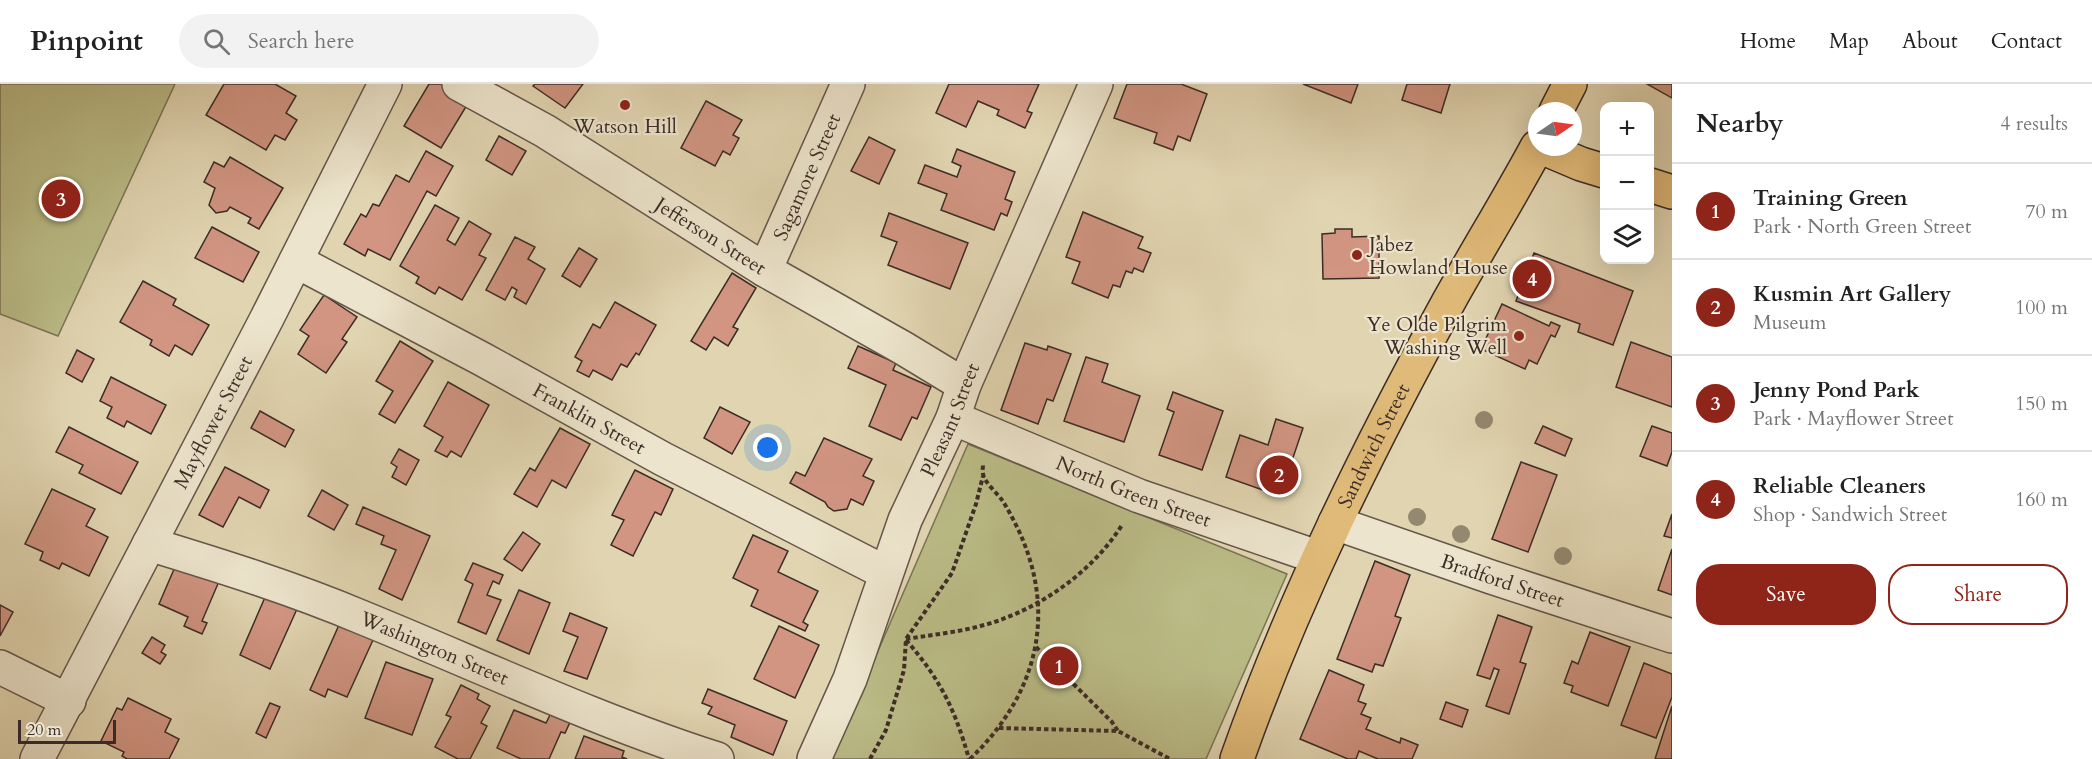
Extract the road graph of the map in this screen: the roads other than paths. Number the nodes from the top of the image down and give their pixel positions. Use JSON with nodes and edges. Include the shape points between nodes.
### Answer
{"nodes":[{"id":1,"x":385,"y":84,"type":"edge"},
{"id":2,"x":459,"y":84,"type":"edge"},
{"id":3,"x":848,"y":84,"type":"edge"},
{"id":4,"x":1096,"y":84,"type":"edge"},
{"id":5,"x":1570,"y":84,"type":"edge"},
{"id":6,"x":1561,"y":102,"type":"edge"},
{"id":7,"x":1534,"y":156,"type":"edge"},
{"id":8,"x":1561,"y":156,"type":"edge"},
{"id":9,"x":1600,"y":170,"type":"edge"},
{"id":10,"x":1654,"y":186,"type":"edge"},
{"id":11,"x":1672,"y":192,"type":"edge"},
{"id":12,"x":296,"y":261,"type":"junction"},
{"id":13,"x":765,"y":270,"type":"junction"},
{"id":14,"x":964,"y":385,"type":"junction"},
{"id":15,"x":952,"y":418,"type":"junction"},
{"id":16,"x":1335,"y":522,"type":"junction"},
{"id":17,"x":149,"y":544,"type":"junction"},
{"id":18,"x":1317,"y":557,"type":"junction"},
{"id":19,"x":886,"y":573,"type":"junction"},
{"id":20,"x":1672,"y":636,"type":"edge"},
{"id":21,"x":0,"y":667,"type":"edge"},
{"id":22,"x":69,"y":700,"type":"junction"},
{"id":23,"x":38,"y":759,"type":"edge"},
{"id":24,"x":717,"y":759,"type":"edge"},
{"id":25,"x":814,"y":759,"type":"edge"},
{"id":26,"x":1237,"y":759,"type":"edge"}],
"edges":[{"from":1,"to":12,"type":"street","name":"Mayflower Street"},
{"from":2,"to":13,"type":"street","name":"Jefferson Street","via":[[545,131]]},
{"from":3,"to":13,"type":"street","name":"Sagamore Street"},
{"from":4,"to":14,"type":"street","name":"Pleasant Street"},
{"from":5,"to":6,"type":"main road"},
{"from":7,"to":16,"type":"main road","name":"Sandwich Street","via":[[1418,359]]},
{"from":8,"to":9,"type":"main road"},
{"from":10,"to":11,"type":"main road"},
{"from":12,"to":17,"type":"street","name":"Mayflower Street"},
{"from":12,"to":19,"type":"street","name":"Franklin Street","via":[[674,465]]},
{"from":13,"to":14,"type":"street","name":"Jefferson Street"},
{"from":14,"to":15,"type":"street","name":"Pleasant Street"},
{"from":15,"to":18,"type":"street","name":"North Green Street","via":[[1139,496]]},
{"from":15,"to":19,"type":"street","name":"Pleasant Street","via":[[905,520]]},
{"from":16,"to":18,"type":"main road","name":"Sandwich Street"},
{"from":16,"to":20,"type":"street","name":"Bradford Street"},
{"from":17,"to":22,"type":"street","name":"Mayflower Street"},
{"from":17,"to":24,"type":"street","name":"Washington Street","via":[[280,585],[521,685]]},
{"from":18,"to":26,"type":"main road","name":"Sandwich Street"},
{"from":19,"to":25,"type":"street","name":"Pleasant Street","via":[[850,679]]},
{"from":21,"to":22,"type":"street"},
{"from":22,"to":23,"type":"street","name":"Mayflower Street"}]}
